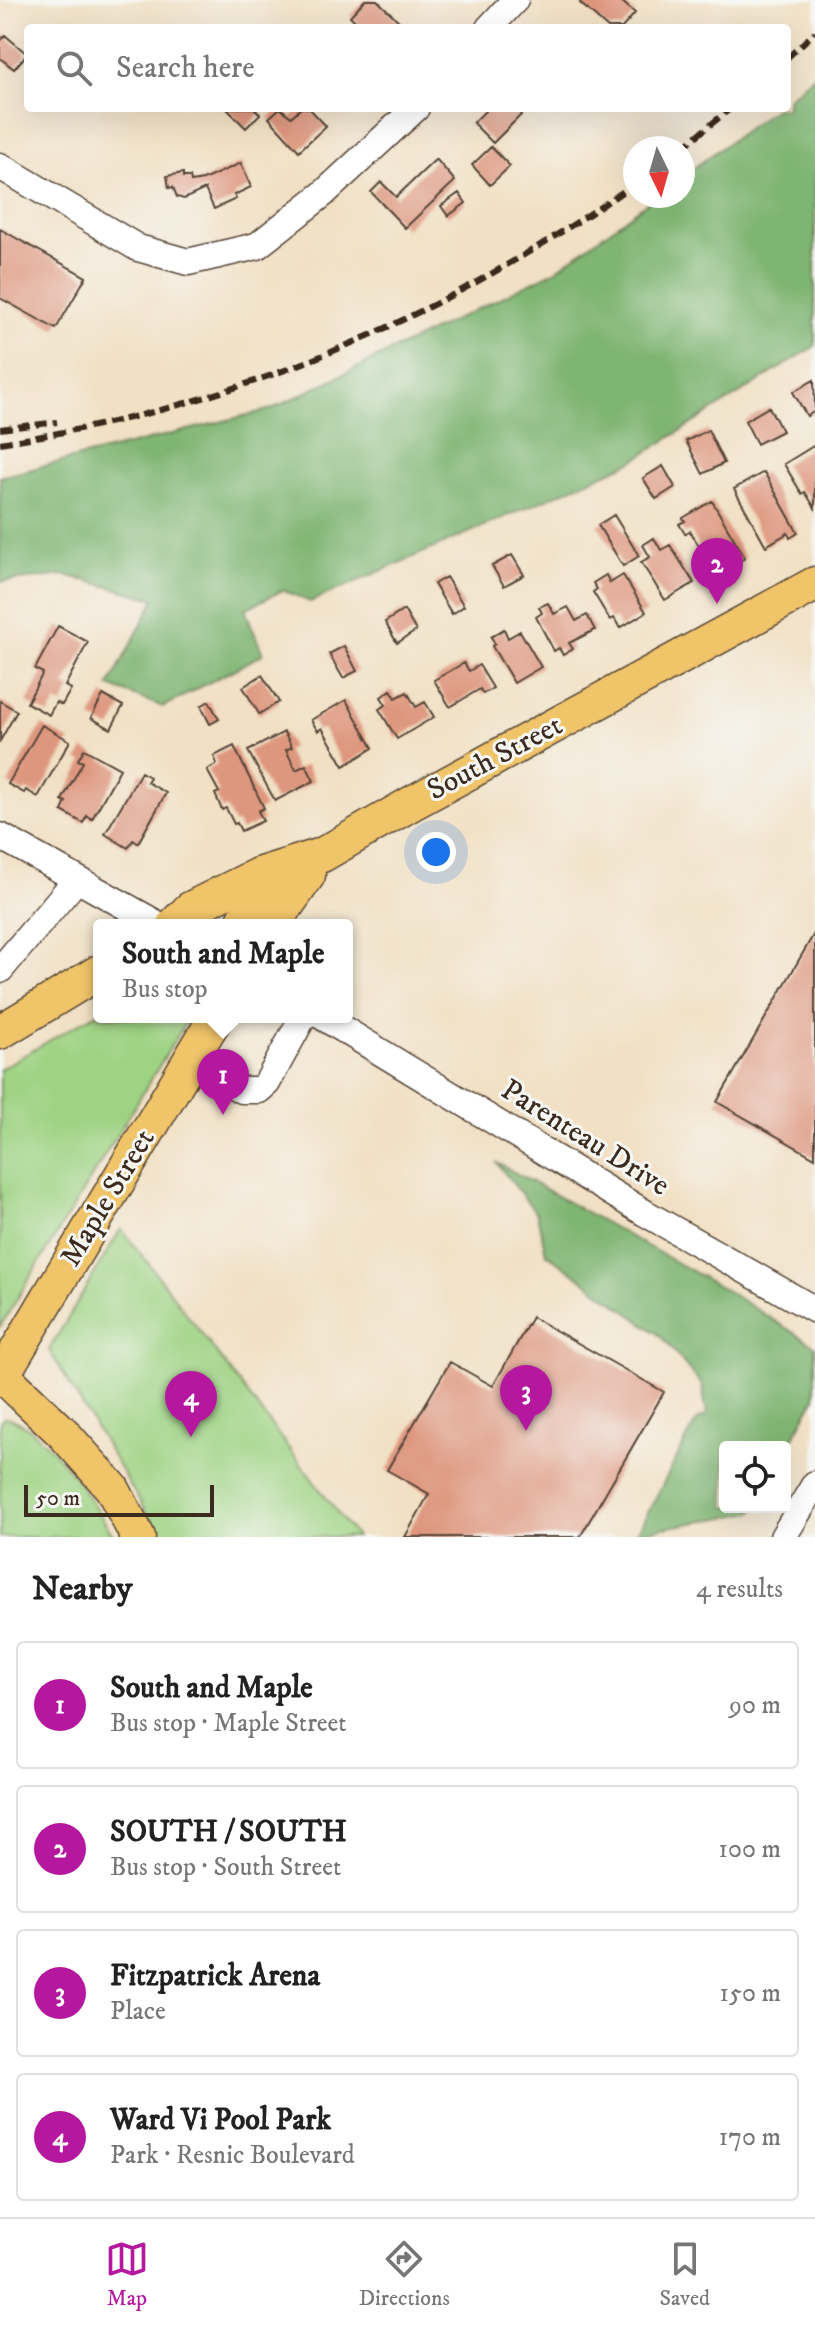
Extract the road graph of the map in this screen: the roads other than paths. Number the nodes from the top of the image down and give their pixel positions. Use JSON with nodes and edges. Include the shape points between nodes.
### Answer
{"nodes":[{"id":1,"x":515,"y":0,"type":"edge"},
{"id":2,"x":493,"y":24,"type":"edge"},
{"id":3,"x":412,"y":112,"type":"edge"},
{"id":4,"x":0,"y":166,"type":"edge"},
{"id":5,"x":815,"y":584,"type":"edge"},
{"id":6,"x":0,"y":836,"type":"edge"},
{"id":7,"x":322,"y":855,"type":"junction"},
{"id":8,"x":77,"y":879,"type":"junction"},
{"id":9,"x":148,"y":919,"type":"edge"},
{"id":10,"x":180,"y":919,"type":"edge"},
{"id":11,"x":245,"y":919,"type":"edge"},
{"id":12,"x":277,"y":919,"type":"edge"},
{"id":13,"x":0,"y":970,"type":"edge"},
{"id":14,"x":93,"y":976,"type":"edge"},
{"id":15,"x":212,"y":1023,"type":"edge"},
{"id":16,"x":300,"y":1023,"type":"edge"},
{"id":17,"x":333,"y":1023,"type":"edge"},
{"id":18,"x":0,"y":1032,"type":"edge"},
{"id":19,"x":191,"y":1059,"type":"junction"},
{"id":20,"x":815,"y":1310,"type":"edge"},
{"id":21,"x":1,"y":1376,"type":"edge"},
{"id":22,"x":815,"y":1484,"type":"edge"},
{"id":23,"x":138,"y":1537,"type":"edge"},
{"id":24,"x":783,"y":1537,"type":"edge"}],
"edges":[{"from":1,"to":2,"type":"street"},
{"from":3,"to":4,"type":"street","via":[[257,246],[188,262],[138,248]]},
{"from":5,"to":7,"type":"main road","name":"South Street"},
{"from":6,"to":8,"type":"street"},
{"from":7,"to":10,"type":"main road","name":"South Street","via":[[258,875]]},
{"from":7,"to":11,"type":"main road","via":[[274,885]]},
{"from":7,"to":12,"type":"main road"},
{"from":8,"to":9,"type":"street"},
{"from":8,"to":13,"type":"street"},
{"from":14,"to":18,"type":"main road"},
{"from":15,"to":19,"type":"main road","name":"Maple Street"},
{"from":16,"to":19,"type":"street","via":[[259,1090],[241,1090]]},
{"from":17,"to":20,"type":"street","name":"Parenteau Drive"},
{"from":19,"to":21,"type":"main road","name":"Maple Street"},
{"from":21,"to":23,"type":"main road","via":[[112,1488]]},
{"from":22,"to":24,"type":"street"}]}
